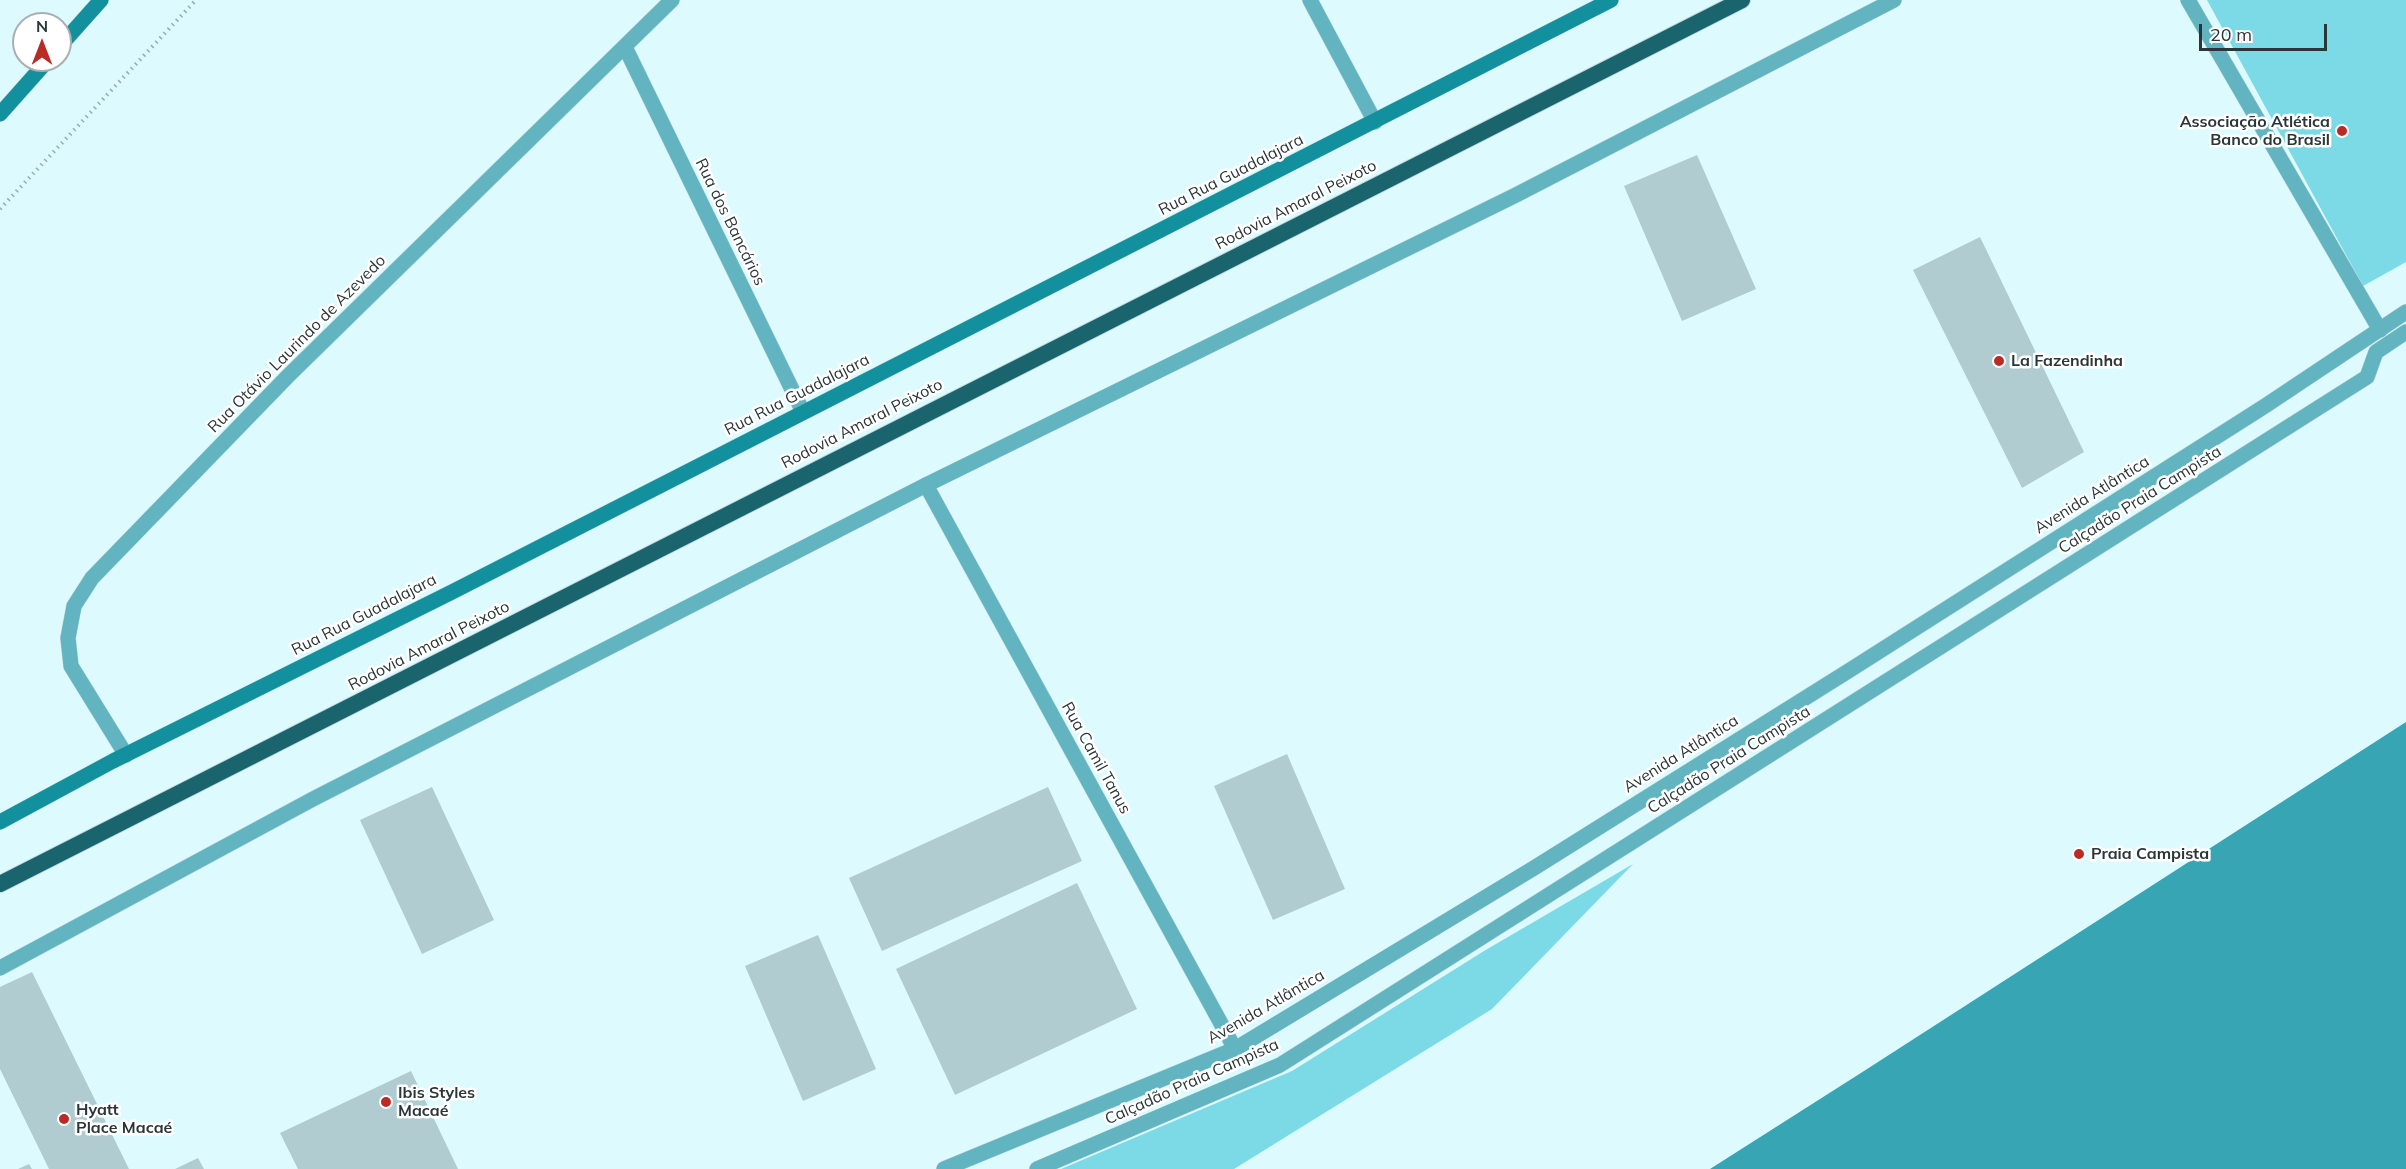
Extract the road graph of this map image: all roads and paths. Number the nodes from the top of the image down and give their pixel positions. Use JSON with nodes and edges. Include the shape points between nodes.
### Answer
{"nodes":[{"id":1,"x":101,"y":0,"type":"edge"},
{"id":2,"x":196,"y":0,"type":"edge"},
{"id":3,"x":672,"y":0,"type":"edge"},
{"id":4,"x":1310,"y":0,"type":"edge"},
{"id":5,"x":1611,"y":0,"type":"edge"},
{"id":6,"x":1742,"y":0,"type":"edge"},
{"id":7,"x":1894,"y":0,"type":"edge"},
{"id":8,"x":2188,"y":0,"type":"edge"},
{"id":9,"x":72,"y":33,"type":"edge"},
{"id":10,"x":625,"y":47,"type":"junction"},
{"id":11,"x":37,"y":72,"type":"edge"},
{"id":12,"x":0,"y":114,"type":"edge"},
{"id":13,"x":1375,"y":122,"type":"junction"},
{"id":14,"x":0,"y":209,"type":"edge"},
{"id":15,"x":2406,"y":312,"type":"edge"},
{"id":16,"x":2380,"y":330,"type":"junction"},
{"id":17,"x":2406,"y":332,"type":"edge"},
{"id":18,"x":803,"y":412,"type":"junction"},
{"id":19,"x":926,"y":485,"type":"junction"},
{"id":20,"x":126,"y":755,"type":"junction"},
{"id":21,"x":0,"y":822,"type":"edge"},
{"id":22,"x":0,"y":884,"type":"edge"},
{"id":23,"x":0,"y":968,"type":"edge"},
{"id":24,"x":1235,"y":1049,"type":"junction"},
{"id":25,"x":944,"y":1169,"type":"edge"},
{"id":26,"x":1037,"y":1169,"type":"edge"}],
"edges":[{"from":1,"to":9,"type":"main road"},
{"from":2,"to":14,"type":"path"},
{"from":3,"to":10,"type":"street","name":"Rua Otávio Laurindo de Azevedo"},
{"from":4,"to":13,"type":"street"},
{"from":5,"to":13,"type":"main road","name":"Rua Rua Guadalajara"},
{"from":6,"to":22,"type":"highway","name":"Rodovia Amaral Peixoto"},
{"from":7,"to":19,"type":"street","via":[[1514,196]]},
{"from":8,"to":16,"type":"street"},
{"from":10,"to":18,"type":"street","name":"Rua dos Bancários"},
{"from":10,"to":20,"type":"street","name":"Rua Otávio Laurindo de Azevedo","via":[[288,376],[92,578],[75,606],[68,639],[71,666]]},
{"from":11,"to":12,"type":"main road"},
{"from":13,"to":18,"type":"main road","name":"Rua Rua Guadalajara"},
{"from":15,"to":16,"type":"street","name":"Avenida Atlântica"},
{"from":16,"to":24,"type":"street","name":"Avenida Atlântica","via":[[1840,676]]},
{"from":17,"to":26,"type":"street","name":"Calçadão Praia Campista","via":[[2376,352],[2367,377],[1281,1065]]},
{"from":18,"to":20,"type":"main road","name":"Rua Rua Guadalajara"},
{"from":19,"to":23,"type":"street","via":[[313,799]]},
{"from":19,"to":24,"type":"street","name":"Rua Camil Tanus"},
{"from":20,"to":21,"type":"main road","name":"Rua Rua Guadalajara"},
{"from":24,"to":25,"type":"street","name":"Avenida Atlântica"}]}
